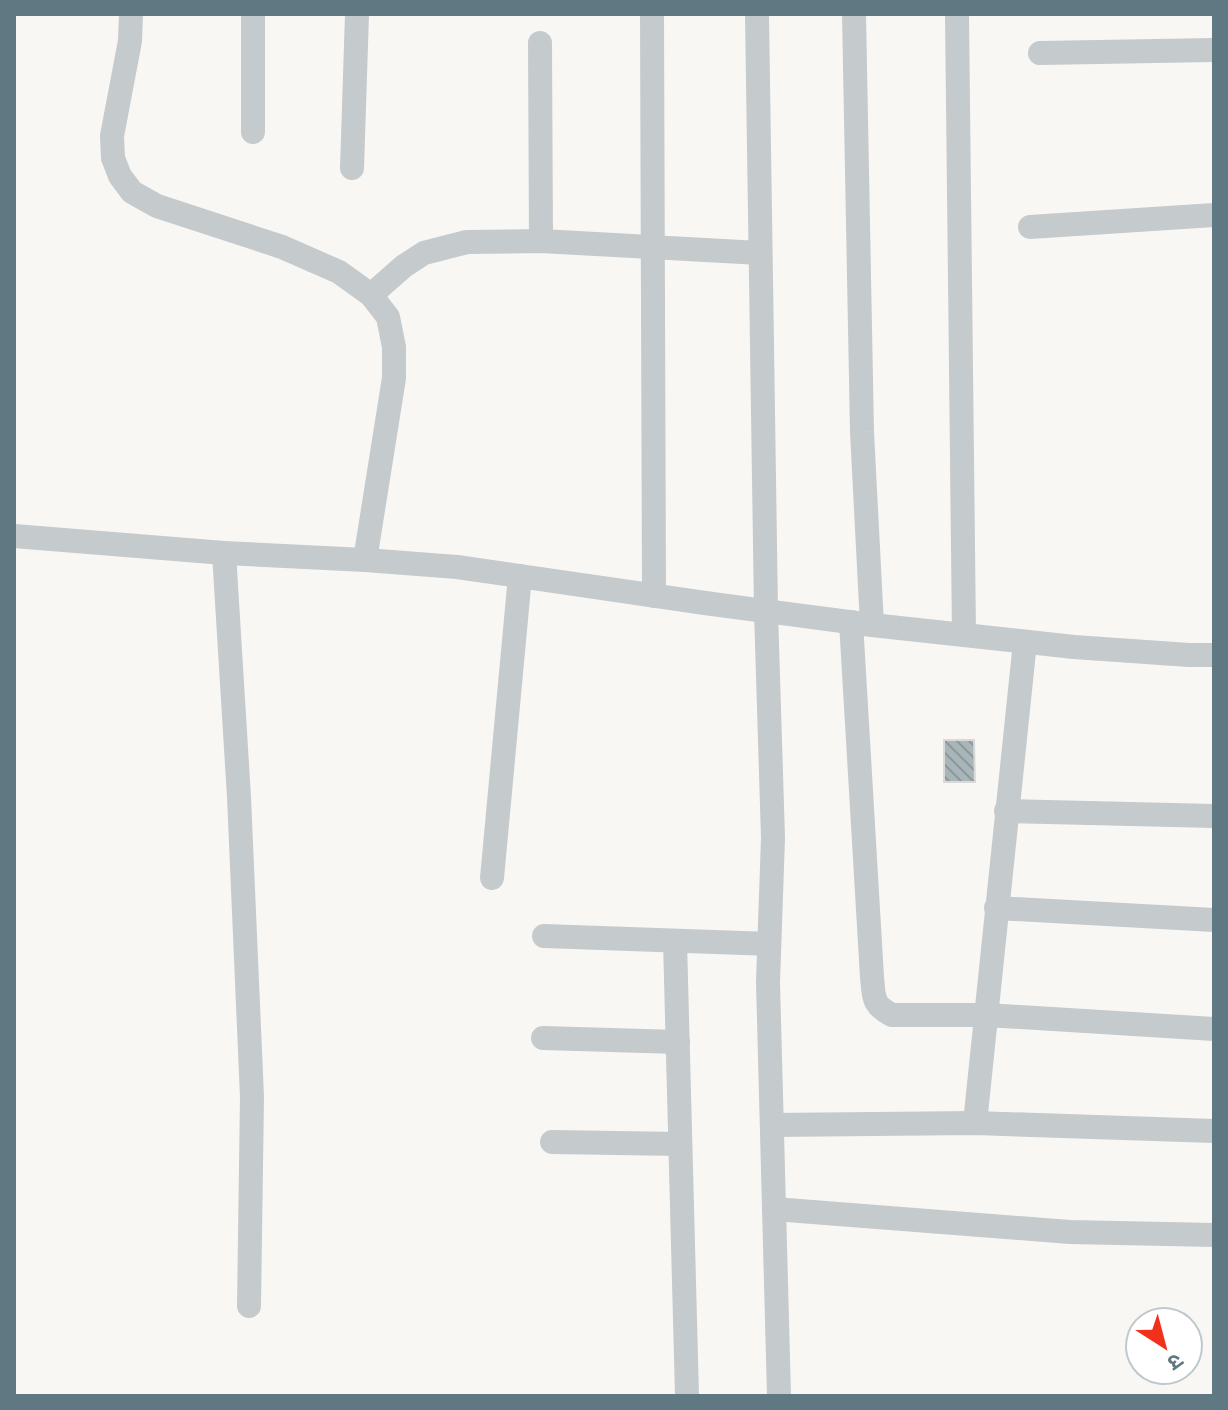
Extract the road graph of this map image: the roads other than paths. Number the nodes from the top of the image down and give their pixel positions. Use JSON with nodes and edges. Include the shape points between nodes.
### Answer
{"nodes":[{"id":1,"x":131,"y":14,"type":"edge"},
{"id":2,"x":253,"y":14,"type":"edge"},
{"id":3,"x":357,"y":14,"type":"edge"},
{"id":4,"x":652,"y":14,"type":"edge"},
{"id":5,"x":757,"y":14,"type":"edge"},
{"id":6,"x":854,"y":14,"type":"edge"},
{"id":7,"x":957,"y":14,"type":"edge"},
{"id":8,"x":540,"y":43,"type":"dead end"},
{"id":9,"x":1214,"y":50,"type":"edge"},
{"id":10,"x":1040,"y":53,"type":"dead end"},
{"id":11,"x":253,"y":132,"type":"dead end"},
{"id":12,"x":352,"y":168,"type":"dead end"},
{"id":13,"x":1214,"y":215,"type":"edge"},
{"id":14,"x":1030,"y":227,"type":"dead end"},
{"id":15,"x":541,"y":241,"type":"junction"},
{"id":16,"x":653,"y":246,"type":"junction"},
{"id":17,"x":760,"y":253,"type":"junction"},
{"id":18,"x":371,"y":295,"type":"junction"},
{"id":19,"x":14,"y":536,"type":"edge"},
{"id":20,"x":224,"y":553,"type":"junction"},
{"id":21,"x":365,"y":560,"type":"junction"},
{"id":22,"x":520,"y":576,"type":"junction"},
{"id":23,"x":654,"y":596,"type":"junction"},
{"id":24,"x":766,"y":611,"type":"junction"},
{"id":25,"x":861,"y":623,"type":"junction"},
{"id":26,"x":964,"y":635,"type":"junction"},
{"id":27,"x":1025,"y":642,"type":"junction"},
{"id":28,"x":1214,"y":655,"type":"edge"},
{"id":29,"x":1006,"y":811,"type":"junction"},
{"id":30,"x":1214,"y":816,"type":"edge"},
{"id":31,"x":492,"y":878,"type":"dead end"},
{"id":32,"x":996,"y":908,"type":"junction"},
{"id":33,"x":1214,"y":920,"type":"edge"},
{"id":34,"x":544,"y":936,"type":"dead end"},
{"id":35,"x":675,"y":941,"type":"junction"},
{"id":36,"x":768,"y":944,"type":"junction"},
{"id":37,"x":986,"y":1015,"type":"junction"},
{"id":38,"x":1214,"y":1029,"type":"edge"},
{"id":39,"x":543,"y":1038,"type":"dead end"},
{"id":40,"x":678,"y":1042,"type":"junction"},
{"id":41,"x":975,"y":1123,"type":"junction"},
{"id":42,"x":772,"y":1125,"type":"junction"},
{"id":43,"x":1214,"y":1131,"type":"edge"},
{"id":44,"x":552,"y":1142,"type":"dead end"},
{"id":45,"x":680,"y":1144,"type":"junction"},
{"id":46,"x":774,"y":1209,"type":"junction"},
{"id":47,"x":1214,"y":1235,"type":"edge"},
{"id":48,"x":249,"y":1306,"type":"dead end"},
{"id":49,"x":687,"y":1396,"type":"edge"},
{"id":50,"x":779,"y":1396,"type":"edge"}],
"edges":[{"from":1,"to":18,"type":"street","via":[[112,136],[113,158],[132,192],[157,206],[282,247],[339,272]]},
{"from":2,"to":11,"type":"street"},
{"from":3,"to":12,"type":"street"},
{"from":4,"to":16,"type":"street"},
{"from":5,"to":17,"type":"street"},
{"from":6,"to":25,"type":"street"},
{"from":7,"to":26,"type":"street"},
{"from":8,"to":15,"type":"street"},
{"from":9,"to":10,"type":"street"},
{"from":13,"to":14,"type":"street"},
{"from":15,"to":16,"type":"street"},
{"from":15,"to":18,"type":"street","via":[[467,242],[424,253]]},
{"from":16,"to":17,"type":"street"},
{"from":16,"to":23,"type":"street"},
{"from":17,"to":24,"type":"street"},
{"from":18,"to":21,"type":"street","via":[[388,317],[394,378]]},
{"from":19,"to":20,"type":"street"},
{"from":20,"to":21,"type":"street"},
{"from":20,"to":48,"type":"street","via":[[252,1097]]},
{"from":21,"to":22,"type":"street"},
{"from":22,"to":23,"type":"street"},
{"from":22,"to":31,"type":"street"},
{"from":23,"to":24,"type":"street"},
{"from":24,"to":25,"type":"street"},
{"from":24,"to":36,"type":"street","via":[[773,838]]},
{"from":25,"to":26,"type":"street"},
{"from":25,"to":37,"type":"street","via":[[874,998],[892,1015]]},
{"from":26,"to":27,"type":"street"},
{"from":27,"to":28,"type":"street"},
{"from":27,"to":29,"type":"street"},
{"from":29,"to":30,"type":"street"},
{"from":29,"to":32,"type":"street"},
{"from":32,"to":33,"type":"street"},
{"from":32,"to":37,"type":"street"},
{"from":34,"to":35,"type":"street"},
{"from":35,"to":36,"type":"street"},
{"from":35,"to":40,"type":"street"},
{"from":36,"to":42,"type":"street"},
{"from":37,"to":38,"type":"street"},
{"from":37,"to":41,"type":"street"},
{"from":39,"to":40,"type":"street"},
{"from":40,"to":45,"type":"street"},
{"from":41,"to":42,"type":"street"},
{"from":41,"to":43,"type":"street"},
{"from":42,"to":46,"type":"street"},
{"from":44,"to":45,"type":"street"},
{"from":45,"to":49,"type":"street"},
{"from":46,"to":47,"type":"street","via":[[1070,1232]]},
{"from":46,"to":50,"type":"street"}]}
